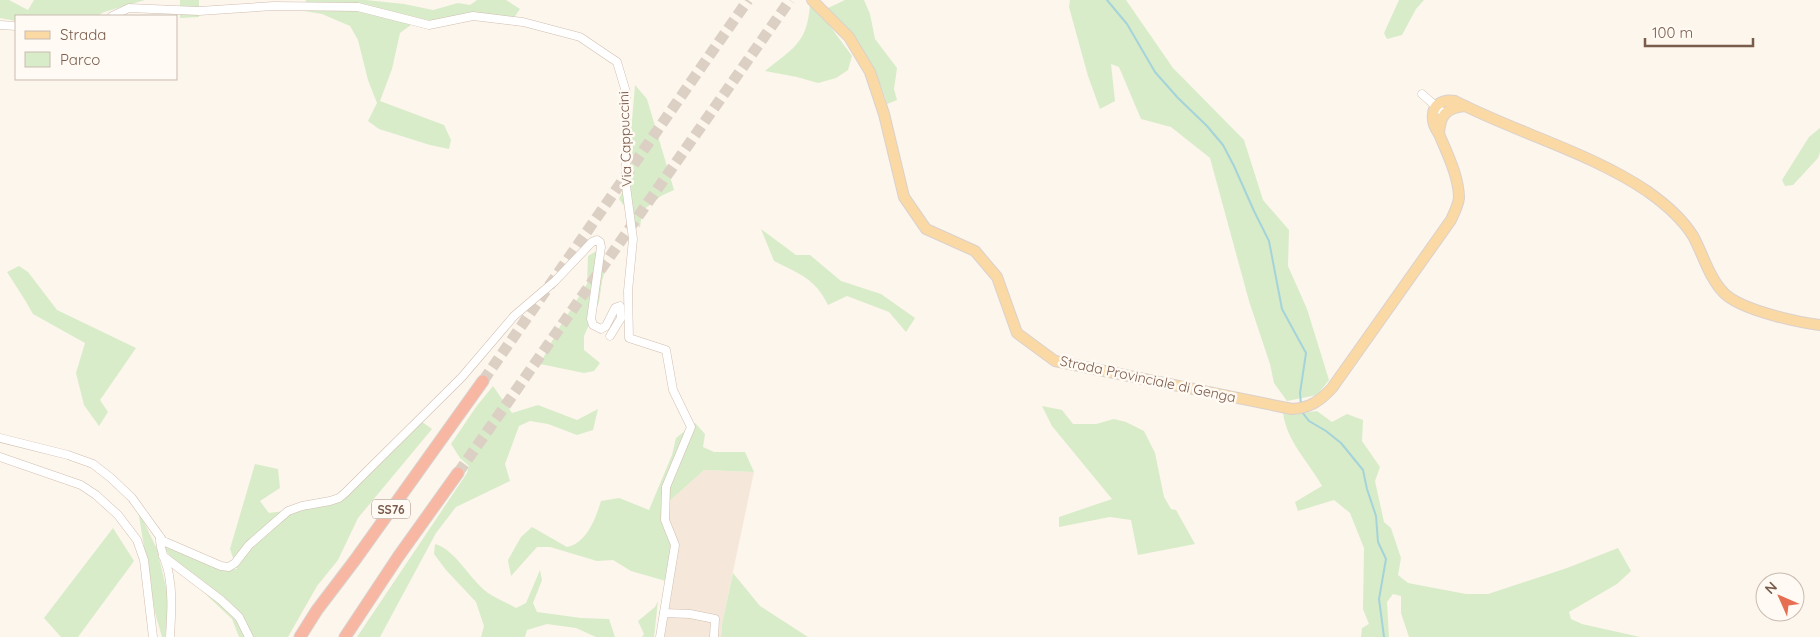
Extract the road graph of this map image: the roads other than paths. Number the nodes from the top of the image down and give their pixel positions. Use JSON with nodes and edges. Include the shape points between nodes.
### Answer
{"nodes":[{"id":1,"x":812,"y":0,"type":"edge"},
{"id":2,"x":264,"y":3,"type":"edge"},
{"id":3,"x":140,"y":12,"type":"edge"},
{"id":4,"x":114,"y":15,"type":"edge"},
{"id":5,"x":0,"y":25,"type":"edge"},
{"id":6,"x":15,"y":26,"type":"edge"},
{"id":7,"x":1422,"y":94,"type":"dead end"},
{"id":8,"x":1466,"y":106,"type":"junction"},
{"id":9,"x":1436,"y":107,"type":"junction"},
{"id":10,"x":1445,"y":113,"type":"junction"},
{"id":11,"x":1439,"y":134,"type":"junction"},
{"id":12,"x":1820,"y":325,"type":"edge"},
{"id":13,"x":610,"y":336,"type":"dead end"},
{"id":14,"x":483,"y":381,"type":"tunnel mouth"},
{"id":15,"x":0,"y":438,"type":"edge"},
{"id":16,"x":0,"y":457,"type":"edge"},
{"id":17,"x":458,"y":473,"type":"tunnel mouth"},
{"id":18,"x":160,"y":537,"type":"junction"},
{"id":19,"x":163,"y":556,"type":"junction"},
{"id":20,"x":664,"y":613,"type":"junction"},
{"id":21,"x":154,"y":637,"type":"edge"},
{"id":22,"x":170,"y":637,"type":"edge"},
{"id":23,"x":249,"y":637,"type":"edge"},
{"id":24,"x":300,"y":637,"type":"edge"},
{"id":25,"x":345,"y":637,"type":"edge"},
{"id":26,"x":660,"y":637,"type":"edge"},
{"id":27,"x":714,"y":637,"type":"edge"}],
"edges":[{"from":1,"to":11,"type":"main road","name":"Strada Provinciale di Genga","via":[[849,37],[870,72],[904,197],[926,229],[975,250],[997,276],[1017,333],[1055,361],[1292,409],[1314,404],[1332,388],[1451,220],[1459,197],[1455,176]]},
{"from":2,"to":3,"type":"street","name":"Via Cappuccini","via":[[199,11]]},
{"from":2,"to":20,"type":"street","name":"Via Cappuccini","via":[[358,7],[429,25],[473,16],[523,22],[580,37],[617,62],[626,92],[626,186],[633,239],[628,291],[629,338],[666,350],[673,390],[691,427],[666,487],[665,520],[675,545]]},
{"from":3,"to":4,"type":"street","name":"Via Cappuccini","via":[[130,8]]},
{"from":5,"to":6,"type":"street"},
{"from":7,"to":9,"type":"street"},
{"from":8,"to":9,"type":"main road","via":[[1447,99]]},
{"from":8,"to":10,"type":"main road","via":[[1454,107]]},
{"from":8,"to":12,"type":"main road","via":[[1617,173],[1665,204],[1692,235],[1724,293],[1740,304],[1802,323]]},
{"from":9,"to":10,"type":"street"},
{"from":9,"to":11,"type":"main road","name":"Strada Provinciale di Genga","via":[[1432,118]]},
{"from":10,"to":11,"type":"main road"},
{"from":13,"to":18,"type":"street","via":[[621,318],[620,306],[615,308],[601,329],[590,319],[601,247],[597,240],[514,316],[462,377],[339,498],[288,511],[229,567],[213,563]]},
{"from":14,"to":24,"type":"highway","number":"SS76"},
{"from":15,"to":18,"type":"street","via":[[92,464],[132,498]]},
{"from":16,"to":21,"type":"street","via":[[80,486],[96,495],[118,515],[137,540],[144,560]]},
{"from":17,"to":25,"type":"highway","number":"SS76"},
{"from":18,"to":19,"type":"street"},
{"from":19,"to":22,"type":"street","via":[[169,573],[172,604]]},
{"from":19,"to":23,"type":"street","via":[[221,600],[239,617]]},
{"from":20,"to":26,"type":"street","name":"Via Cappuccini"},
{"from":20,"to":27,"type":"street","via":[[715,619]]}]}
